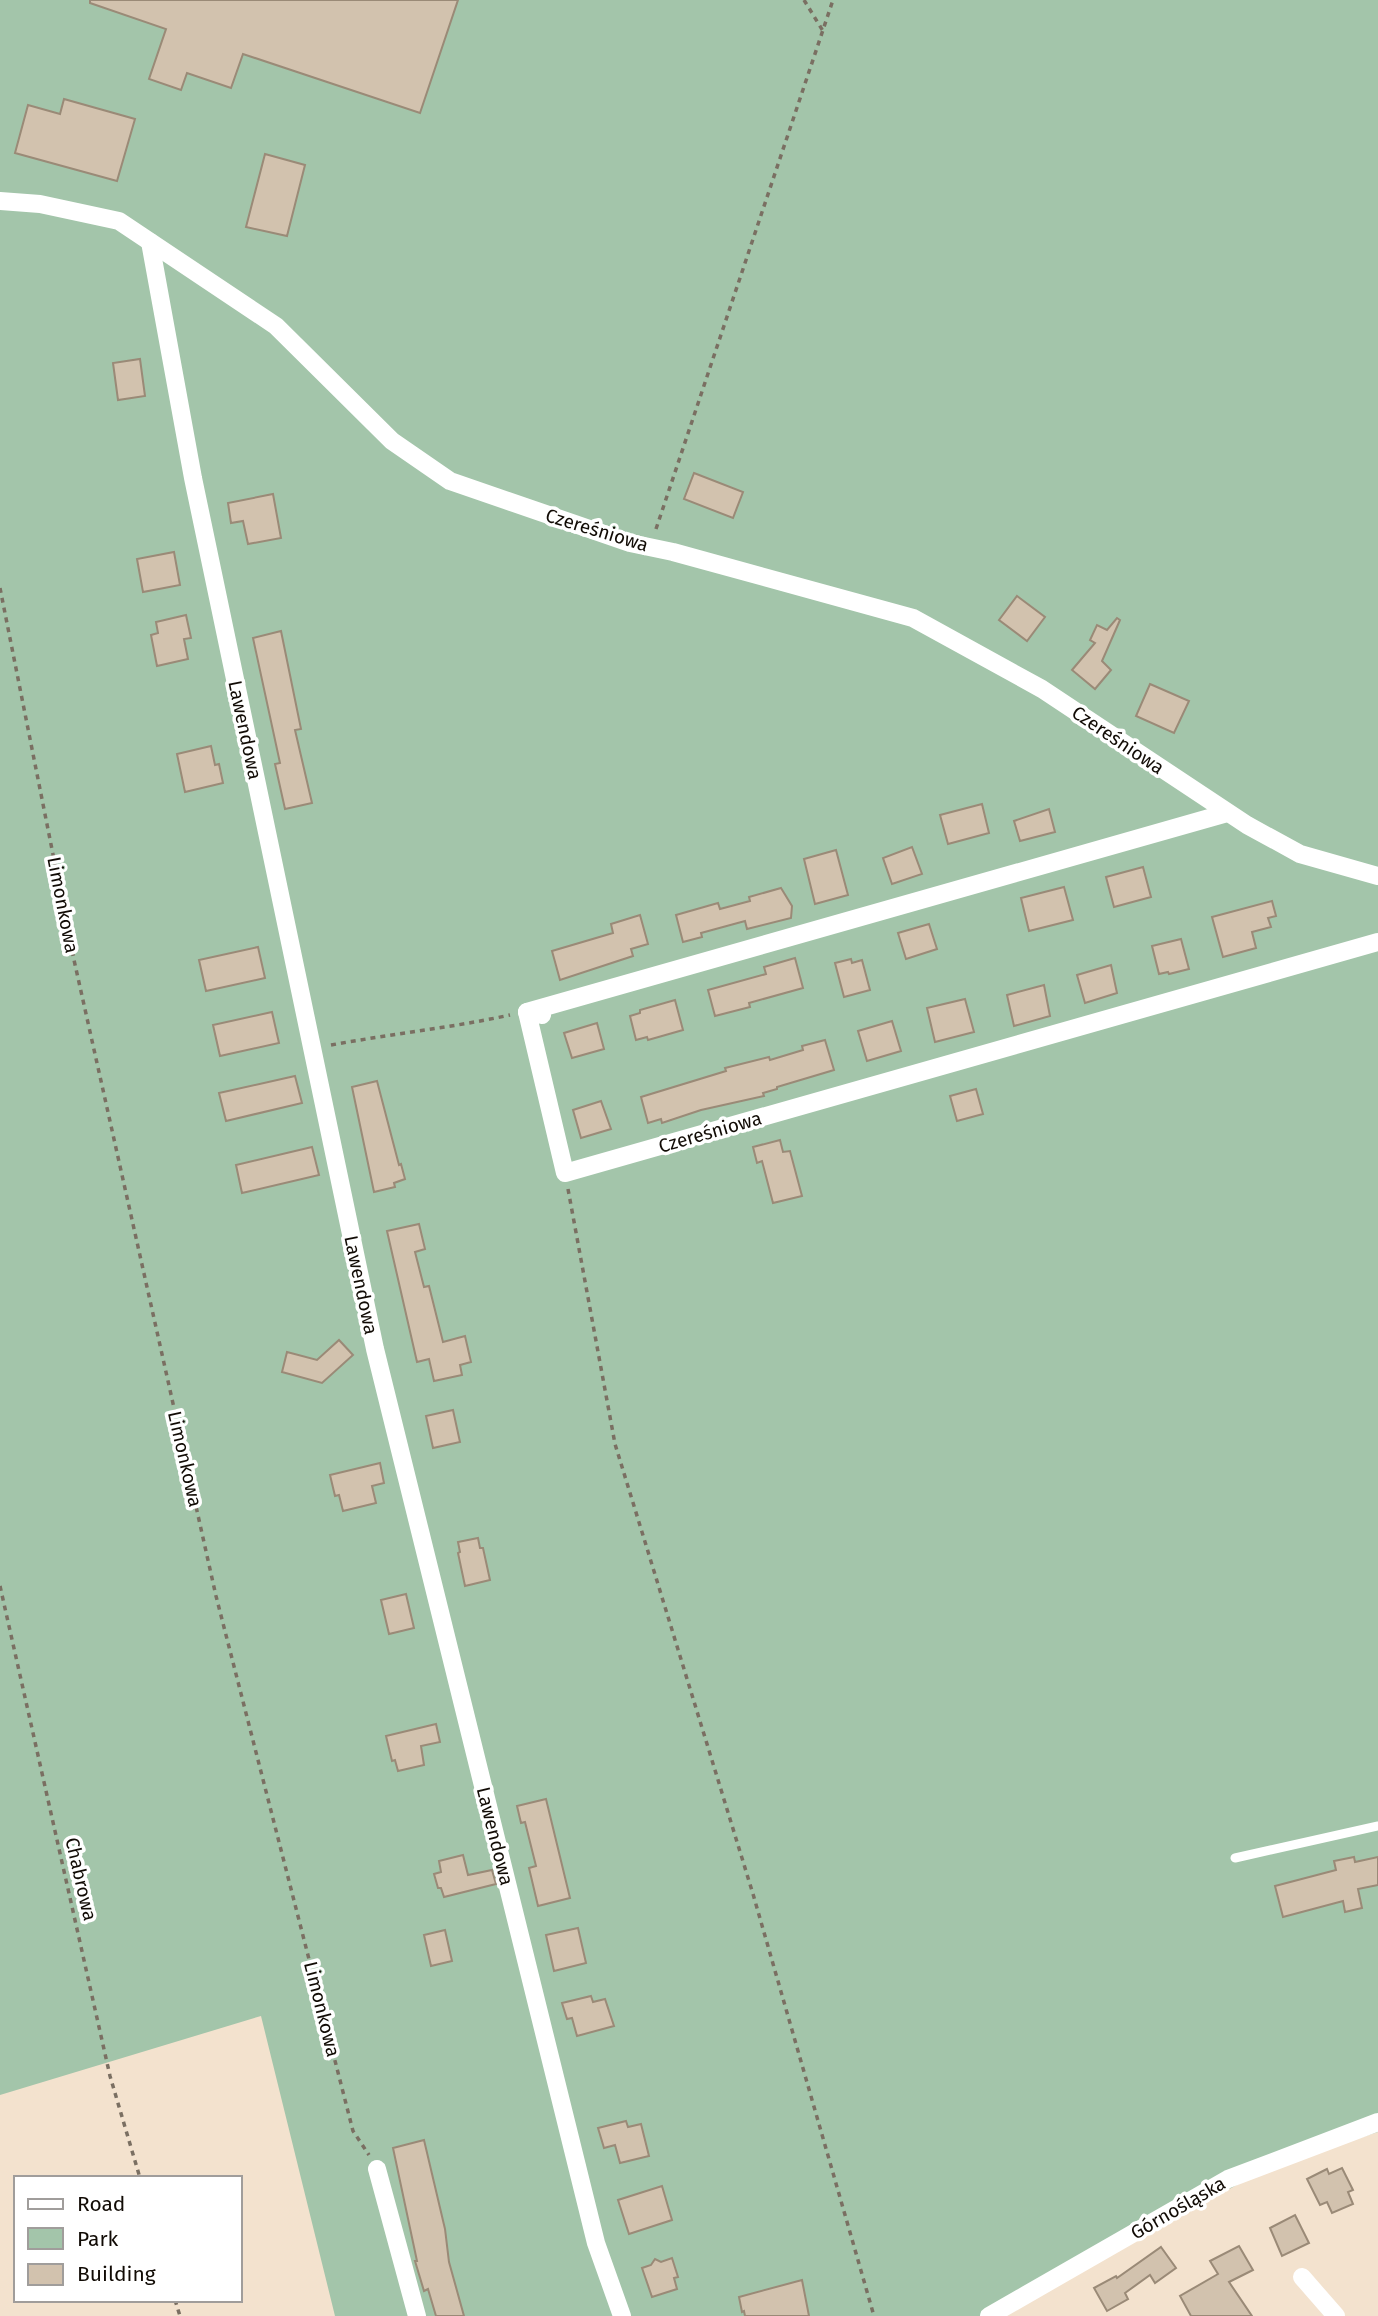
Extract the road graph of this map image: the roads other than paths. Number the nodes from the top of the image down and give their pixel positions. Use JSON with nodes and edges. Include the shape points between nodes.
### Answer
{"nodes":[{"id":1,"x":0,"y":201,"type":"edge"},
{"id":2,"x":150,"y":242,"type":"junction"},
{"id":3,"x":1227,"y":813,"type":"junction"},
{"id":4,"x":1378,"y":876,"type":"edge"},
{"id":5,"x":1378,"y":942,"type":"edge"},
{"id":6,"x":1378,"y":1826,"type":"edge"},
{"id":7,"x":1235,"y":1858,"type":"dead end"},
{"id":8,"x":1378,"y":2122,"type":"edge"},
{"id":9,"x":377,"y":2169,"type":"road end"},
{"id":10,"x":1302,"y":2277,"type":"dead end"},
{"id":11,"x":418,"y":2316,"type":"edge"},
{"id":12,"x":622,"y":2316,"type":"edge"},
{"id":13,"x":989,"y":2316,"type":"edge"},
{"id":14,"x":1336,"y":2316,"type":"edge"}],
"edges":[{"from":1,"to":2,"type":"street","name":"Czereśniowa","via":[[40,204],[119,221]]},
{"from":2,"to":3,"type":"street","name":"Czereśniowa","via":[[276,326],[392,440],[450,481],[630,543],[913,618],[1042,689]]},
{"from":2,"to":12,"type":"street","name":"Lawendowa","via":[[193,478],[374,1349],[596,2243]]},
{"from":3,"to":4,"type":"street","name":"Czereśniowa","via":[[1300,855]]},
{"from":3,"to":5,"type":"street","name":"Czereśniowa","via":[[535,1013],[565,1173]]},
{"from":6,"to":7,"type":"lane"},
{"from":8,"to":13,"type":"street","name":"Górnośląska","via":[[1228,2179]]},
{"from":9,"to":11,"type":"street"},
{"from":10,"to":14,"type":"street"}]}
